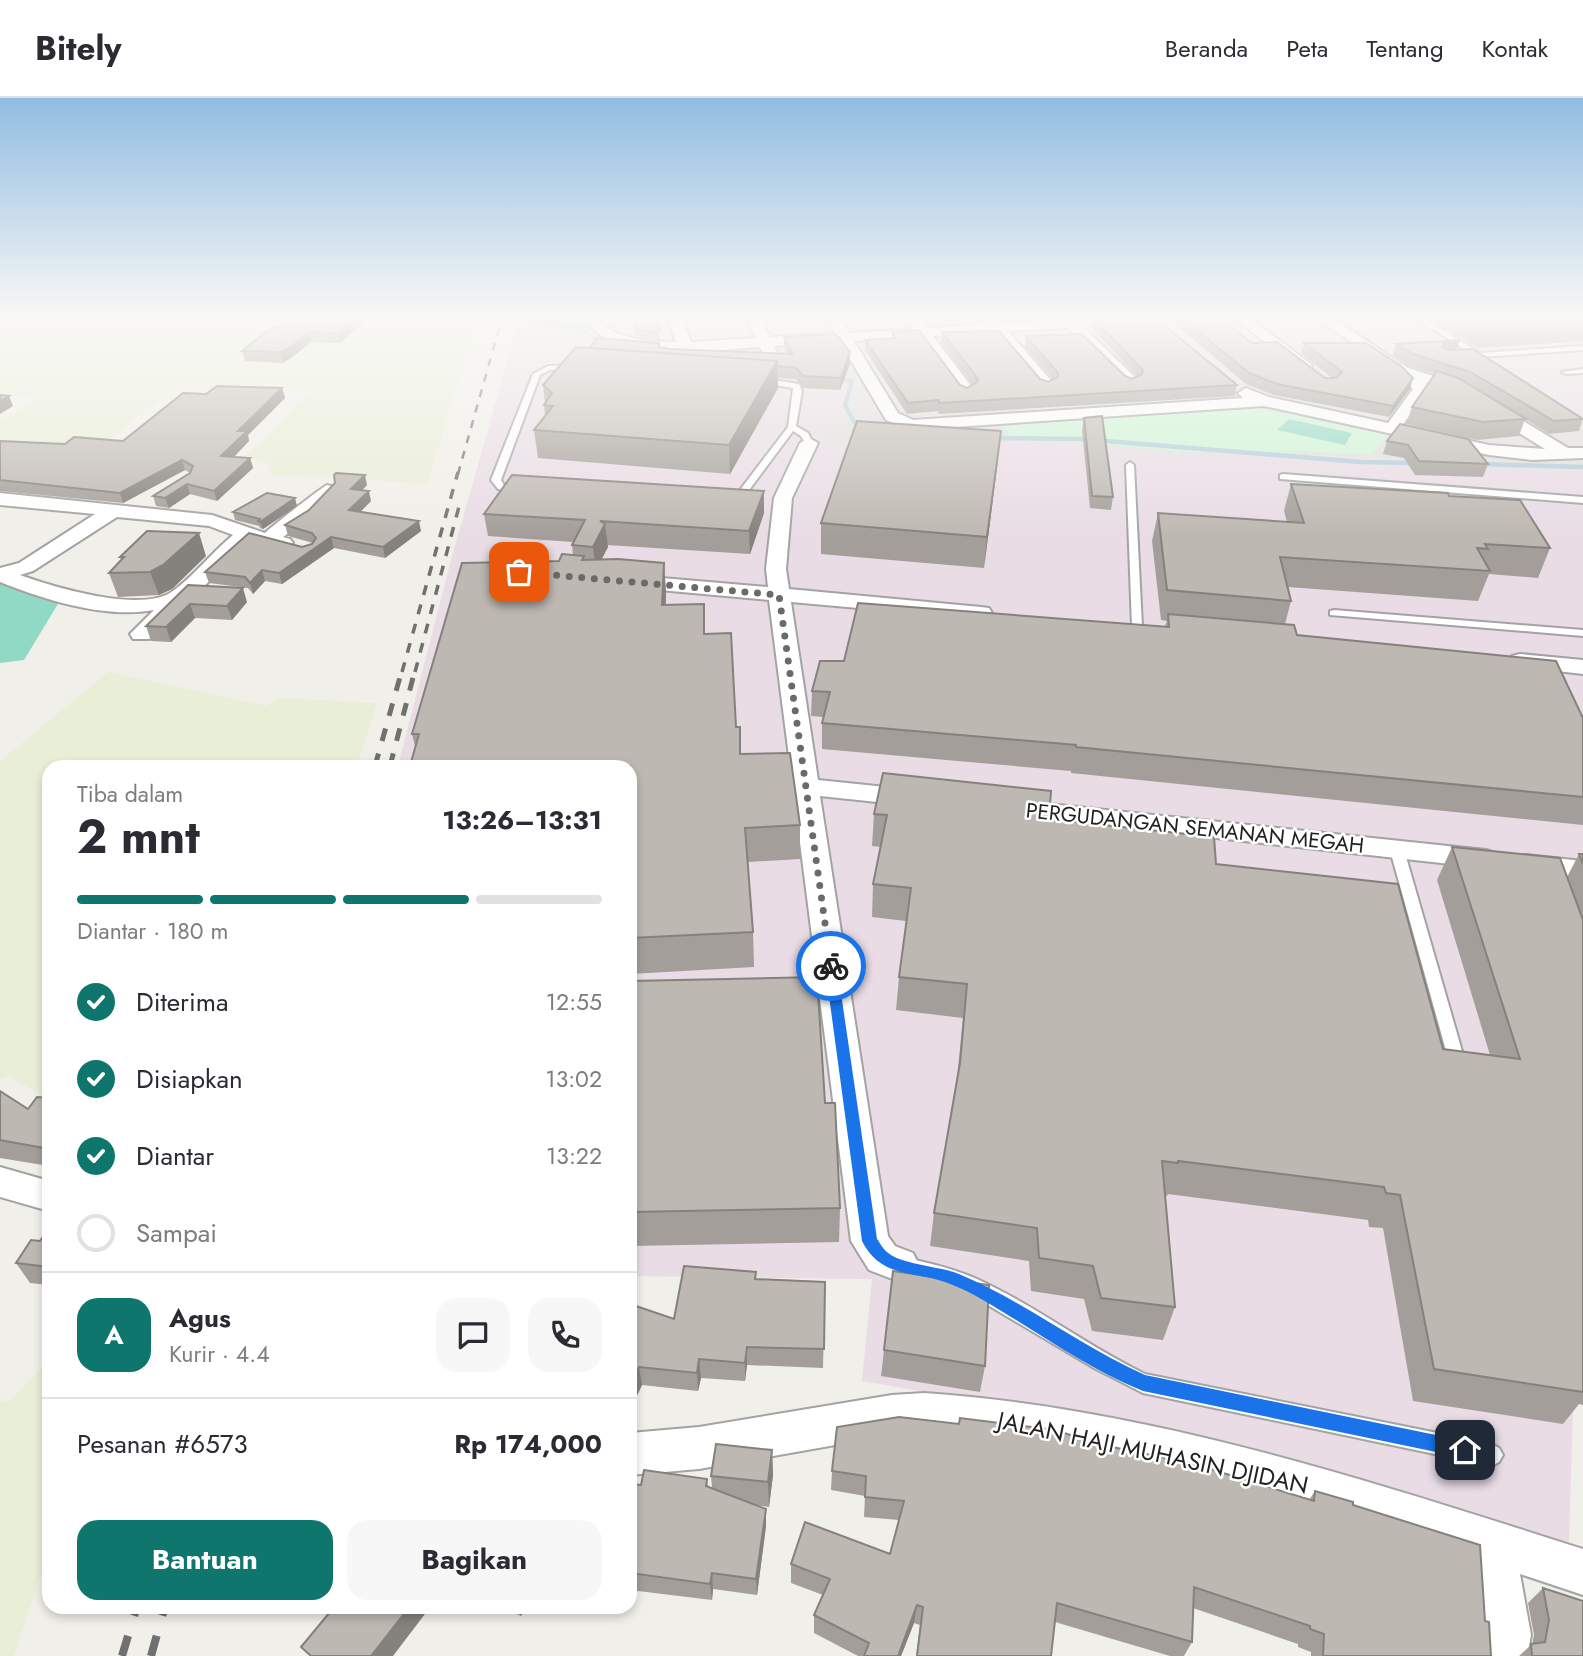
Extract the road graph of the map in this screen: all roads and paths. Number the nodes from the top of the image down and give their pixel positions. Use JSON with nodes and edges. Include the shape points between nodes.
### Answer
{"nodes":[{"id":1,"x":531,"y":391,"type":"edge"},
{"id":2,"x":798,"y":391,"type":"edge"},
{"id":3,"x":877,"y":391,"type":"edge"},
{"id":4,"x":1242,"y":391,"type":"edge"},
{"id":5,"x":1418,"y":391,"type":"edge"},
{"id":6,"x":1460,"y":391,"type":"edge"},
{"id":7,"x":1264,"y":401,"type":"junction"},
{"id":8,"x":1391,"y":430,"type":"junction"},
{"id":9,"x":800,"y":435,"type":"junction"},
{"id":10,"x":1574,"y":454,"type":"edge"},
{"id":11,"x":1130,"y":465,"type":"dead end"},
{"id":12,"x":1283,"y":477,"type":"dead end"},
{"id":13,"x":327,"y":491,"type":"edge"},
{"id":14,"x":529,"y":491,"type":"edge"},
{"id":15,"x":154,"y":496,"type":"edge"},
{"id":16,"x":0,"y":499,"type":"edge"},
{"id":17,"x":1583,"y":500,"type":"edge"},
{"id":18,"x":725,"y":505,"type":"edge"},
{"id":19,"x":120,"y":512,"type":"junction"},
{"id":20,"x":256,"y":537,"type":"junction"},
{"id":21,"x":306,"y":549,"type":"edge"},
{"id":22,"x":0,"y":575,"type":"edge"},
{"id":23,"x":602,"y":579,"type":"edge"},
{"id":24,"x":208,"y":592,"type":"edge"},
{"id":25,"x":183,"y":593,"type":"junction"},
{"id":26,"x":779,"y":595,"type":"junction"},
{"id":27,"x":1334,"y":612,"type":"dead end"},
{"id":28,"x":999,"y":614,"type":"edge"},
{"id":29,"x":1110,"y":624,"type":"edge"},
{"id":30,"x":1144,"y":627,"type":"joint"},
{"id":31,"x":1583,"y":633,"type":"edge"},
{"id":32,"x":141,"y":635,"type":"dead end"},
{"id":33,"x":1499,"y":659,"type":"edge"},
{"id":34,"x":1583,"y":667,"type":"edge"},
{"id":35,"x":806,"y":787,"type":"junction"},
{"id":36,"x":944,"y":801,"type":"edge"},
{"id":37,"x":986,"y":805,"type":"edge"},
{"id":38,"x":1397,"y":849,"type":"junction"},
{"id":39,"x":1583,"y":870,"type":"edge"},
{"id":40,"x":1458,"y":1065,"type":"edge"},
{"id":41,"x":0,"y":1182,"type":"edge"},
{"id":42,"x":42,"y":1194,"type":"edge"},
{"id":43,"x":900,"y":1265,"type":"joint"},
{"id":44,"x":637,"y":1453,"type":"edge"},
{"id":45,"x":1492,"y":1455,"type":"dead end"},
{"id":46,"x":1492,"y":1541,"type":"junction"},
{"id":47,"x":1583,"y":1572,"type":"edge"},
{"id":48,"x":1503,"y":1656,"type":"edge"}],
"edges":[{"from":1,"to":14,"type":"lane","via":[[496,480],[501,487]]},
{"from":2,"to":9,"type":"lane"},
{"from":3,"to":7,"type":"street","via":[[892,416],[911,425]]},
{"from":4,"to":7,"type":"street"},
{"from":5,"to":8,"type":"street"},
{"from":6,"to":10,"type":"street"},
{"from":7,"to":8,"type":"street"},
{"from":8,"to":10,"type":"street","via":[[1504,453]]},
{"from":9,"to":18,"type":"lane","via":[[737,502]]},
{"from":9,"to":26,"type":"street","via":[[783,498],[776,569]]},
{"from":11,"to":30,"type":"lane"},
{"from":12,"to":17,"type":"lane"},
{"from":13,"to":20,"type":"street","via":[[303,514]]},
{"from":15,"to":19,"type":"street"},
{"from":16,"to":19,"type":"street"},
{"from":19,"to":20,"type":"street","via":[[212,521]]},
{"from":19,"to":22,"type":"street","via":[[26,566]]},
{"from":20,"to":21,"type":"street"},
{"from":20,"to":25,"type":"street","via":[[217,556]]},
{"from":22,"to":25,"type":"street","via":[[74,597],[129,606]]},
{"from":23,"to":26,"type":"street"},
{"from":24,"to":25,"type":"street"},
{"from":25,"to":32,"type":"street"},
{"from":26,"to":28,"type":"street"},
{"from":26,"to":35,"type":"street"},
{"from":27,"to":31,"type":"lane"},
{"from":29,"to":30,"type":"street"},
{"from":33,"to":34,"type":"street"},
{"from":35,"to":36,"type":"street"},
{"from":35,"to":43,"type":"street","via":[[870,1241],[882,1258]]},
{"from":37,"to":38,"type":"street","name":"PERGUDANGAN SEMANAN MEGAH","via":[[1082,822]]},
{"from":38,"to":39,"type":"street","name":"PERGUDANGAN SEMANAN MEGAH","via":[[1547,874]]},
{"from":38,"to":40,"type":"lane"},
{"from":41,"to":42,"type":"street"},
{"from":43,"to":45,"type":"lane","via":[[978,1289],[1104,1365],[1143,1383]]},
{"from":44,"to":46,"type":"street","name":"JALAN HAJI MUHASIN DJIDAN","via":[[699,1448],[892,1415],[953,1414],[1162,1450],[1350,1497]]},
{"from":46,"to":47,"type":"street","name":"JALAN HAJI MUHASIN DJIDAN"},
{"from":46,"to":48,"type":"street","via":[[1508,1635]]}]}
